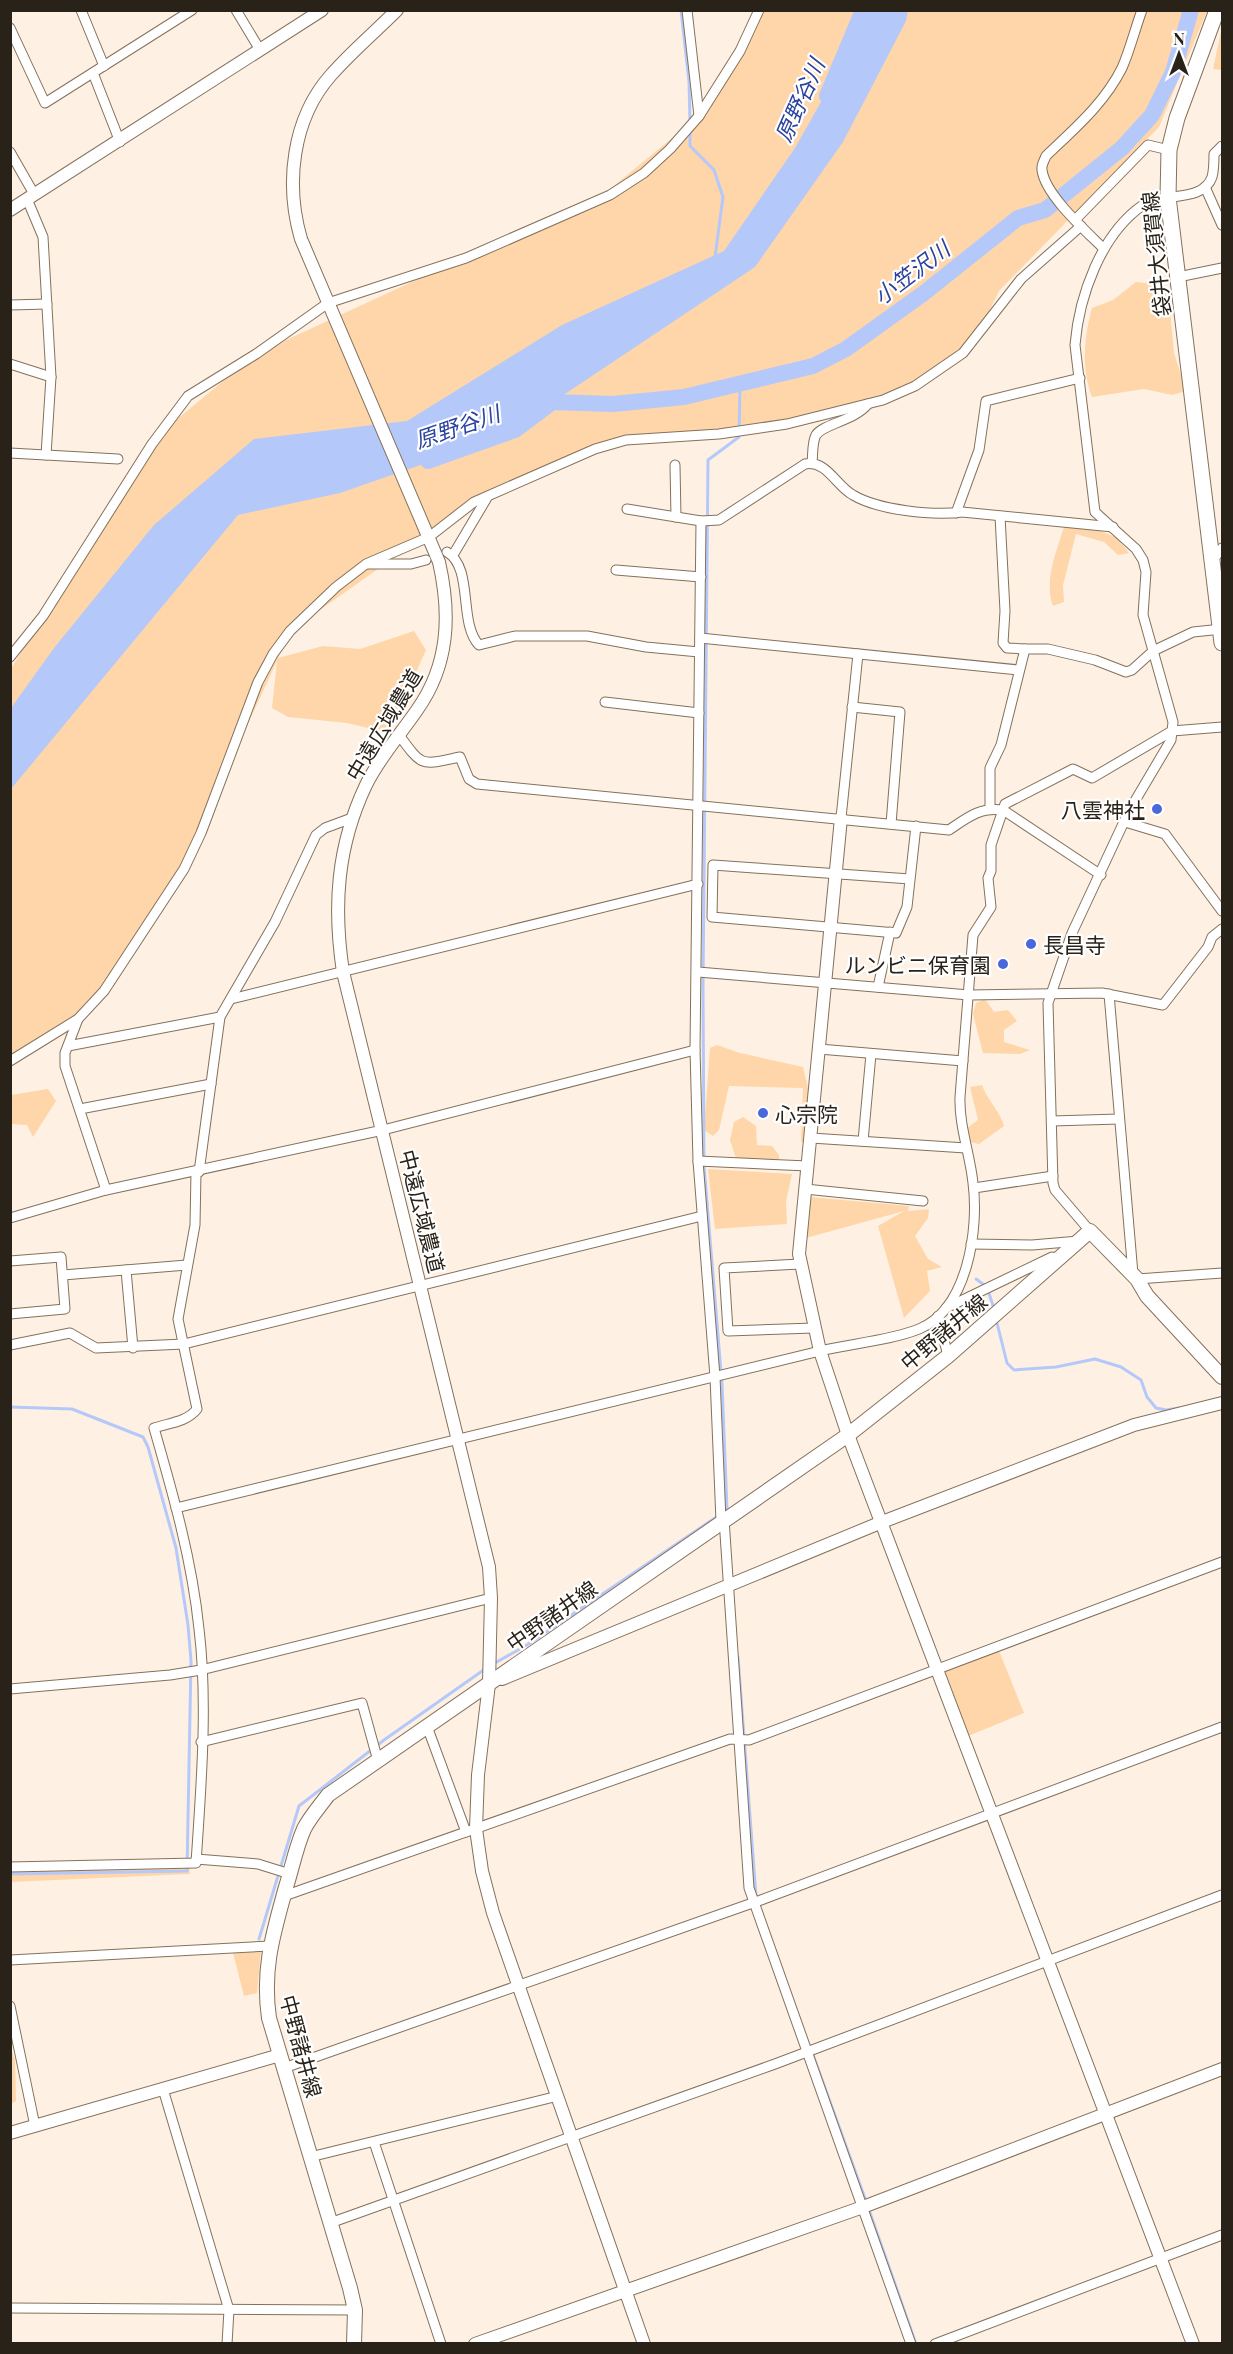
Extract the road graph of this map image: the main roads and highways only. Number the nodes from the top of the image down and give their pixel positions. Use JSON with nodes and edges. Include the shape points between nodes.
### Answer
{"nodes":[{"id":1,"x":1217,"y":10,"type":"edge"},
{"id":2,"x":1218,"y":554,"type":"edge"},
{"id":3,"x":1222,"y":634,"type":"edge"},
{"id":4,"x":1222,"y":1377,"type":"edge"},
{"id":5,"x":354,"y":2343,"type":"edge"}],
"edges":[{"from":1,"to":2,"type":"main road","name":"袋井大須賀線","via":[[1177,118],[1169,150],[1168,197]]},
{"from":2,"to":3,"type":"main road","name":"袋井大須賀線"},
{"from":4,"to":5,"type":"main road","name":"中野諸井線","via":[[1147,1296],[1135,1276],[1085,1236],[948,1356],[848,1435],[328,1795],[305,1828],[290,1874],[270,1946],[266,1996],[269,2018],[354,2310]]}]}
